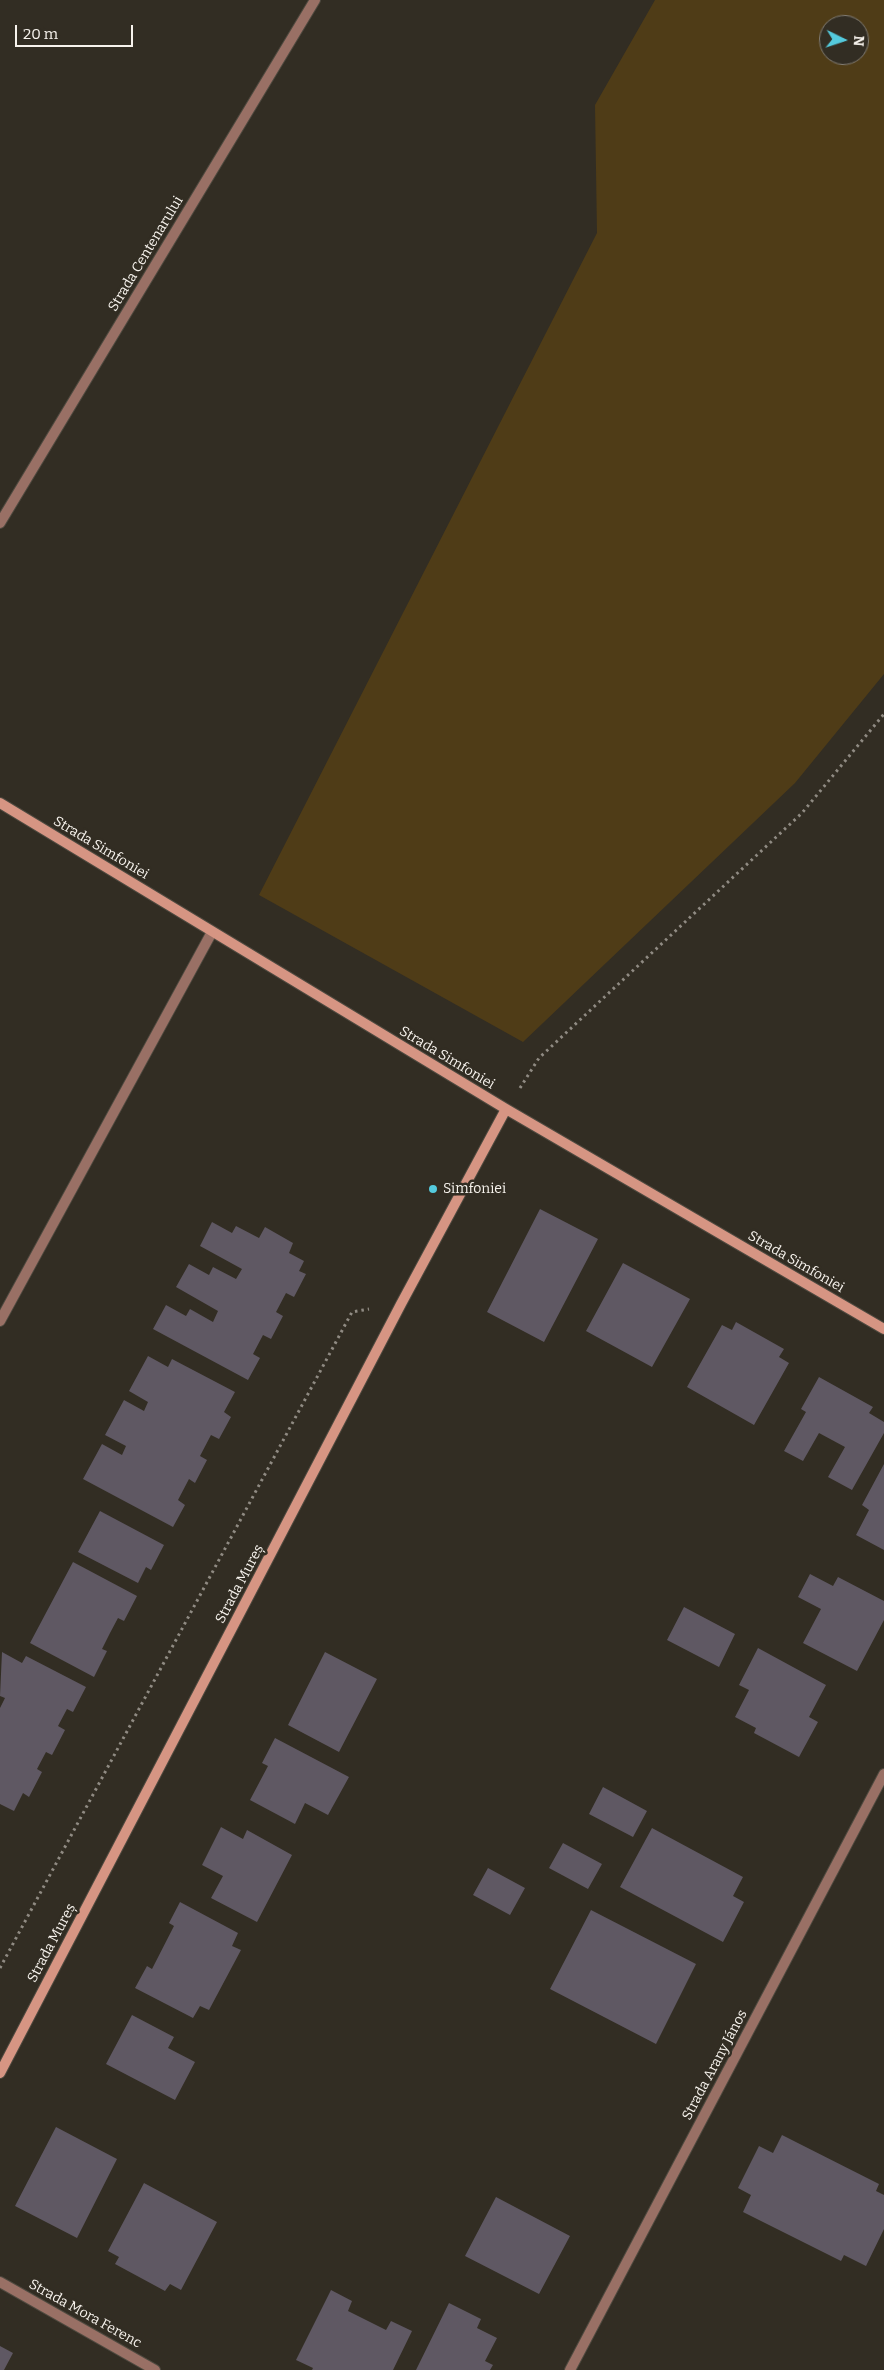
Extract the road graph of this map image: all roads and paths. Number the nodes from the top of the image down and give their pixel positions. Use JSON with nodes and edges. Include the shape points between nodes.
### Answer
{"nodes":[{"id":1,"x":315,"y":0,"type":"edge"},
{"id":2,"x":0,"y":523,"type":"edge"},
{"id":3,"x":884,"y":714,"type":"edge"},
{"id":4,"x":0,"y":803,"type":"edge"},
{"id":5,"x":212,"y":932,"type":"junction"},
{"id":6,"x":506,"y":1109,"type":"junction"},
{"id":7,"x":401,"y":1304,"type":"junction"},
{"id":8,"x":0,"y":1321,"type":"edge"},
{"id":9,"x":884,"y":1329,"type":"edge"},
{"id":10,"x":884,"y":1774,"type":"edge"},
{"id":11,"x":0,"y":1968,"type":"edge"},
{"id":12,"x":0,"y":2073,"type":"edge"},
{"id":13,"x":0,"y":2282,"type":"edge"},
{"id":14,"x":156,"y":2370,"type":"edge"},
{"id":15,"x":570,"y":2370,"type":"edge"}],
"edges":[{"from":1,"to":2,"type":"street","name":"Strada Centenarului"},
{"from":3,"to":6,"type":"path","via":[[802,813],[539,1058]]},
{"from":4,"to":5,"type":"street","name":"Strada Simfoniei"},
{"from":5,"to":6,"type":"street","name":"Strada Simfoniei"},
{"from":5,"to":8,"type":"street"},
{"from":6,"to":7,"type":"street","name":"Strada Mureș"},
{"from":6,"to":9,"type":"street","name":"Strada Simfoniei"},
{"from":7,"to":11,"type":"path","via":[[352,1312]]},
{"from":7,"to":12,"type":"street","name":"Strada Mureș"},
{"from":10,"to":15,"type":"street","name":"Strada Arany János"},
{"from":13,"to":14,"type":"street","name":"Strada Mora Ferenc"}]}
